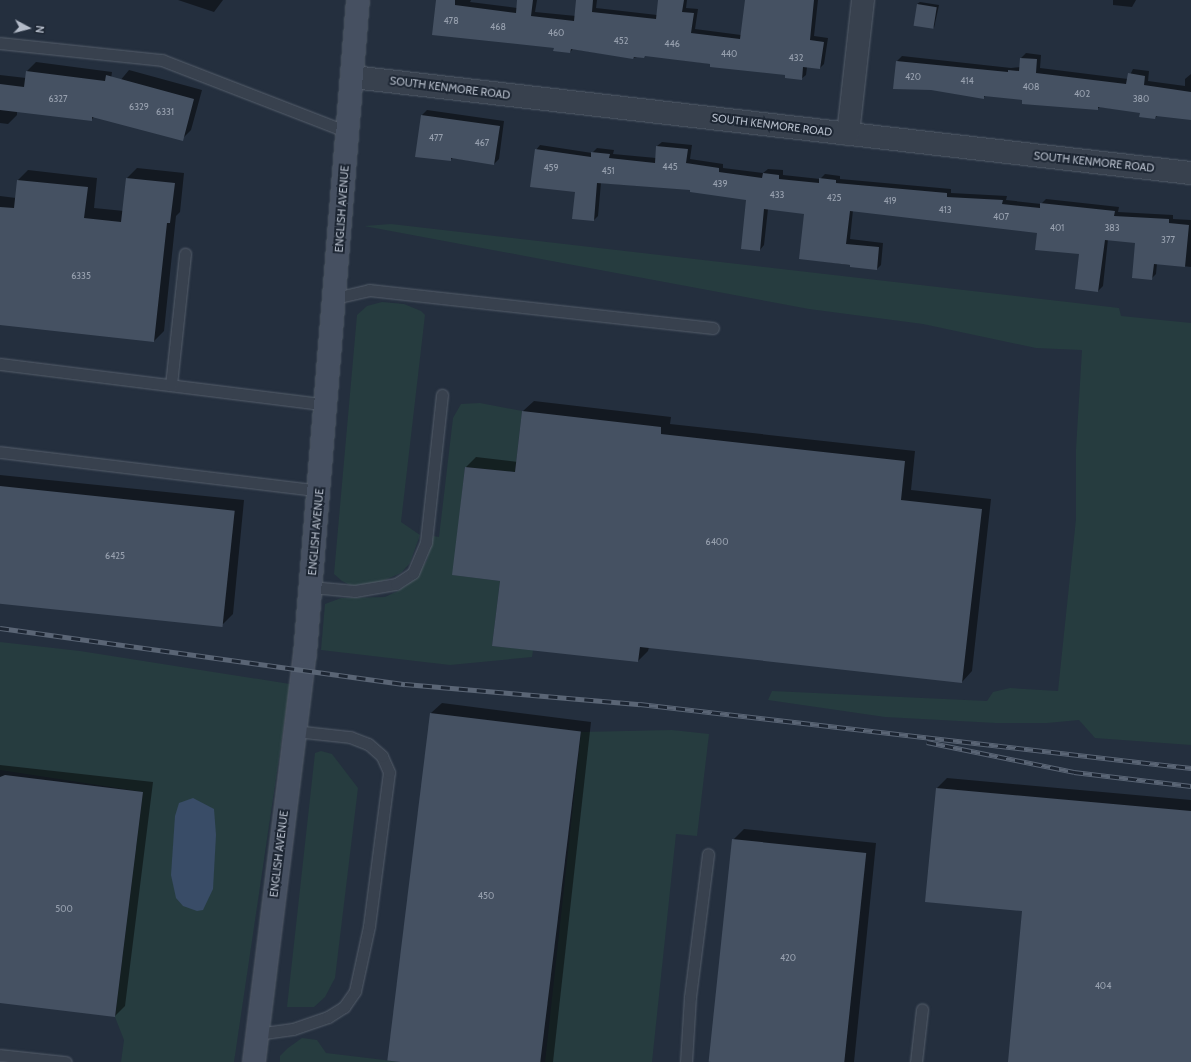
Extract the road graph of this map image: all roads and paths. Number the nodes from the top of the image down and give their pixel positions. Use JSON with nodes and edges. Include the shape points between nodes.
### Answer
{"nodes":[{"id":1,"x":358,"y":0,"type":"edge"},
{"id":2,"x":863,"y":0,"type":"edge"},
{"id":3,"x":0,"y":43,"type":"edge"},
{"id":4,"x":353,"y":77,"type":"junction"},
{"id":5,"x":348,"y":132,"type":"junction"},
{"id":6,"x":848,"y":134,"type":"junction"},
{"id":7,"x":1191,"y":172,"type":"edge"},
{"id":8,"x":185,"y":254,"type":"dead end"},
{"id":9,"x":335,"y":298,"type":"junction"},
{"id":10,"x":712,"y":328,"type":"dead end"},
{"id":11,"x":0,"y":364,"type":"edge"},
{"id":12,"x":171,"y":385,"type":"junction"},
{"id":13,"x":442,"y":395,"type":"dead end"},
{"id":14,"x":327,"y":405,"type":"junction"},
{"id":15,"x":0,"y":452,"type":"edge"},
{"id":16,"x":320,"y":491,"type":"junction"},
{"id":17,"x":311,"y":586,"type":"junction"},
{"id":18,"x":295,"y":732,"type":"junction"},
{"id":19,"x":708,"y":854,"type":"dead end"},
{"id":20,"x":922,"y":1009,"type":"dead end"},
{"id":21,"x":257,"y":1034,"type":"junction"},
{"id":22,"x":0,"y":1055,"type":"edge"},
{"id":23,"x":66,"y":1062,"type":"edge"},
{"id":24,"x":254,"y":1062,"type":"edge"},
{"id":25,"x":686,"y":1062,"type":"edge"},
{"id":26,"x":916,"y":1062,"type":"edge"}],
"edges":[{"from":1,"to":4,"type":"street","name":"ENGLISH AVENUE"},
{"from":2,"to":6,"type":"street"},
{"from":3,"to":5,"type":"lane","via":[[162,60]]},
{"from":4,"to":5,"type":"street","name":"ENGLISH AVENUE"},
{"from":4,"to":6,"type":"street","name":"SOUTH KENMORE ROAD"},
{"from":5,"to":9,"type":"street","name":"ENGLISH AVENUE"},
{"from":6,"to":7,"type":"street","name":"SOUTH KENMORE ROAD"},
{"from":8,"to":12,"type":"lane"},
{"from":9,"to":10,"type":"lane","via":[[370,290]]},
{"from":9,"to":14,"type":"street","name":"ENGLISH AVENUE"},
{"from":11,"to":12,"type":"lane"},
{"from":12,"to":14,"type":"lane"},
{"from":13,"to":17,"type":"lane","via":[[426,542],[412,573],[396,584],[355,591]]},
{"from":14,"to":16,"type":"street","name":"ENGLISH AVENUE"},
{"from":15,"to":16,"type":"lane"},
{"from":16,"to":17,"type":"street","name":"ENGLISH AVENUE"},
{"from":17,"to":18,"type":"street","name":"ENGLISH AVENUE"},
{"from":18,"to":21,"type":"street","name":"ENGLISH AVENUE"},
{"from":18,"to":21,"type":"lane","via":[[350,737],[368,744],[382,756],[390,772],[370,926],[355,991],[344,1007],[328,1017],[294,1029]]},
{"from":19,"to":25,"type":"lane","via":[[690,997]]},
{"from":20,"to":26,"type":"lane"},
{"from":21,"to":24,"type":"street","name":"ENGLISH AVENUE"},
{"from":22,"to":23,"type":"lane"}]}
